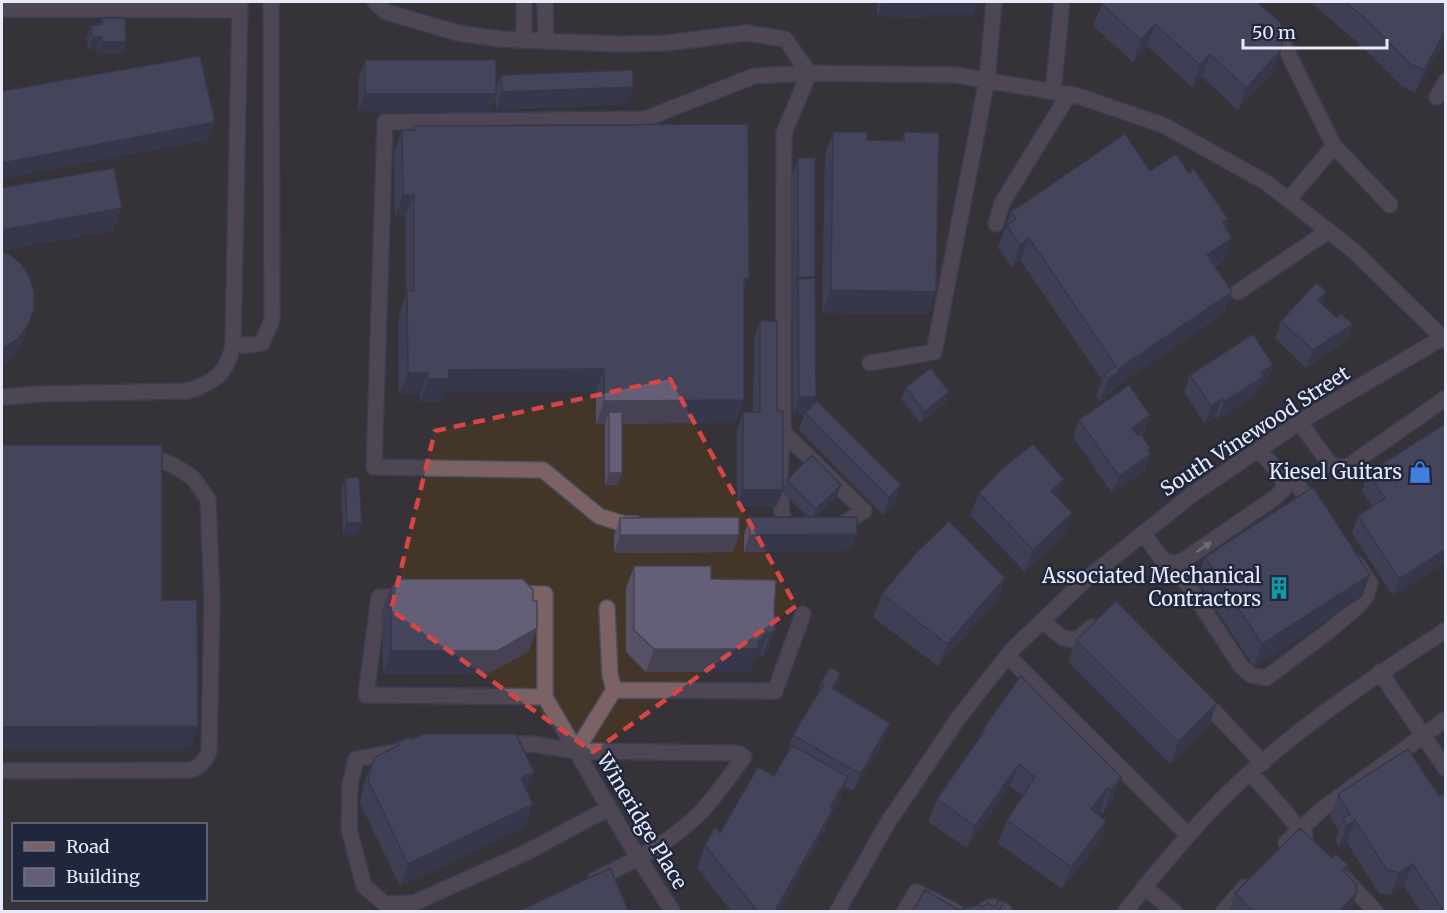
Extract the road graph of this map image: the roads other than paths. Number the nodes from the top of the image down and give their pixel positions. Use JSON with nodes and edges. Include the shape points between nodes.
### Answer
{"nodes":[{"id":1,"x":271,"y":2,"type":"edge"},
{"id":2,"x":375,"y":2,"type":"edge"},
{"id":3,"x":524,"y":2,"type":"edge"},
{"id":4,"x":545,"y":2,"type":"edge"},
{"id":5,"x":994,"y":2,"type":"edge"},
{"id":6,"x":1062,"y":2,"type":"edge"},
{"id":7,"x":1239,"y":2,"type":"edge"},
{"id":8,"x":91,"y":5,"type":"edge"},
{"id":9,"x":179,"y":5,"type":"edge"},
{"id":10,"x":240,"y":6,"type":"edge"},
{"id":11,"x":2,"y":9,"type":"edge"},
{"id":12,"x":524,"y":40,"type":"junction"},
{"id":13,"x":546,"y":41,"type":"junction"},
{"id":14,"x":808,"y":73,"type":"junction"},
{"id":15,"x":987,"y":80,"type":"junction"},
{"id":16,"x":1446,"y":81,"type":"edge"},
{"id":17,"x":1053,"y":92,"type":"junction"},
{"id":18,"x":1069,"y":94,"type":"junction"},
{"id":19,"x":1437,"y":97,"type":"dead end"},
{"id":20,"x":1334,"y":146,"type":"junction"},
{"id":21,"x":1289,"y":199,"type":"junction"},
{"id":22,"x":1390,"y":205,"type":"dead end"},
{"id":23,"x":996,"y":224,"type":"dead end"},
{"id":24,"x":1328,"y":231,"type":"junction"},
{"id":25,"x":1238,"y":292,"type":"dead end"},
{"id":26,"x":1444,"y":339,"type":"edge"},
{"id":27,"x":233,"y":345,"type":"junction"},
{"id":28,"x":870,"y":363,"type":"dead end"},
{"id":29,"x":2,"y":397,"type":"edge"},
{"id":30,"x":1446,"y":398,"type":"edge"},
{"id":31,"x":1300,"y":423,"type":"junction"},
{"id":32,"x":783,"y":432,"type":"junction"},
{"id":33,"x":1259,"y":450,"type":"junction"},
{"id":34,"x":121,"y":459,"type":"edge"},
{"id":35,"x":1282,"y":476,"type":"junction"},
{"id":36,"x":1324,"y":521,"type":"edge"},
{"id":37,"x":646,"y":525,"type":"edge"},
{"id":38,"x":765,"y":527,"type":"edge"},
{"id":39,"x":785,"y":527,"type":"junction"},
{"id":40,"x":1143,"y":533,"type":"junction"},
{"id":41,"x":1344,"y":547,"type":"edge"},
{"id":42,"x":1174,"y":564,"type":"junction"},
{"id":43,"x":498,"y":595,"type":"edge"},
{"id":44,"x":426,"y":596,"type":"edge"},
{"id":45,"x":607,"y":608,"type":"dead end"},
{"id":46,"x":803,"y":614,"type":"dead end"},
{"id":47,"x":1102,"y":618,"type":"edge"},
{"id":48,"x":1042,"y":621,"type":"junction"},
{"id":49,"x":1446,"y":630,"type":"edge"},
{"id":50,"x":1008,"y":656,"type":"junction"},
{"id":51,"x":1380,"y":672,"type":"junction"},
{"id":52,"x":1190,"y":686,"type":"edge"},
{"id":53,"x":614,"y":690,"type":"junction"},
{"id":54,"x":545,"y":697,"type":"junction"},
{"id":55,"x":1446,"y":719,"type":"edge"},
{"id":56,"x":1422,"y":734,"type":"junction"},
{"id":57,"x":481,"y":744,"type":"edge"},
{"id":58,"x":417,"y":749,"type":"edge"},
{"id":59,"x":576,"y":751,"type":"junction"},
{"id":60,"x":1257,"y":768,"type":"junction"},
{"id":61,"x":1446,"y":769,"type":"edge"},
{"id":62,"x":2,"y":771,"type":"edge"},
{"id":63,"x":609,"y":808,"type":"junction"},
{"id":64,"x":1300,"y":829,"type":"junction"},
{"id":65,"x":1188,"y":835,"type":"junction"},
{"id":66,"x":1318,"y":849,"type":"edge"},
{"id":67,"x":1277,"y":854,"type":"edge"},
{"id":68,"x":639,"y":859,"type":"junction"},
{"id":69,"x":1334,"y":867,"type":"edge"},
{"id":70,"x":1254,"y":878,"type":"edge"},
{"id":71,"x":1144,"y":887,"type":"junction"},
{"id":72,"x":579,"y":888,"type":"edge"},
{"id":73,"x":1374,"y":911,"type":"edge"},
{"id":74,"x":673,"y":912,"type":"edge"},
{"id":75,"x":837,"y":912,"type":"edge"},
{"id":76,"x":904,"y":912,"type":"edge"},
{"id":77,"x":956,"y":912,"type":"edge"},
{"id":78,"x":982,"y":912,"type":"edge"},
{"id":79,"x":1005,"y":912,"type":"edge"},
{"id":80,"x":1125,"y":912,"type":"edge"},
{"id":81,"x":1175,"y":912,"type":"edge"},
{"id":82,"x":1223,"y":912,"type":"edge"}],
"edges":[{"from":1,"to":27,"type":"street","via":[[272,320],[262,343]]},
{"from":2,"to":12,"type":"street","via":[[386,12],[458,33]]},
{"from":3,"to":12,"type":"street"},
{"from":4,"to":13,"type":"street"},
{"from":5,"to":15,"type":"street"},
{"from":6,"to":17,"type":"street"},
{"from":7,"to":20,"type":"street","via":[[1279,35]]},
{"from":8,"to":9,"type":"street"},
{"from":8,"to":11,"type":"street"},
{"from":9,"to":10,"type":"street"},
{"from":10,"to":27,"type":"street"},
{"from":12,"to":13,"type":"street"},
{"from":13,"to":14,"type":"street","via":[[667,43],[746,33],[785,39]]},
{"from":14,"to":15,"type":"street","via":[[955,75]]},
{"from":14,"to":32,"type":"street","via":[[783,133]]},
{"from":14,"to":37,"type":"street","via":[[754,76],[645,119],[385,122],[374,467],[543,470],[599,516],[624,524]]},
{"from":15,"to":17,"type":"street"},
{"from":15,"to":28,"type":"street","via":[[934,352]]},
{"from":16,"to":19,"type":"street"},
{"from":17,"to":18,"type":"street"},
{"from":18,"to":21,"type":"street","via":[[1162,125]]},
{"from":18,"to":23,"type":"street","via":[[1002,203]]},
{"from":20,"to":21,"type":"street"},
{"from":20,"to":22,"type":"street"},
{"from":21,"to":24,"type":"street"},
{"from":24,"to":25,"type":"street"},
{"from":24,"to":26,"type":"street","via":[[1354,251]]},
{"from":26,"to":31,"type":"street","name":"South Vinewood Street"},
{"from":27,"to":29,"type":"street","via":[[220,374],[187,391]]},
{"from":30,"to":31,"type":"street","via":[[1347,467],[1330,464]]},
{"from":31,"to":33,"type":"street","name":"South Vinewood Street"},
{"from":32,"to":39,"type":"street","via":[[779,485]]},
{"from":32,"to":39,"type":"street","via":[[864,511],[835,528]]},
{"from":33,"to":35,"type":"street"},
{"from":33,"to":40,"type":"street","name":"South Vinewood Street"},
{"from":34,"to":62,"type":"street","via":[[157,459],[175,466],[192,478],[208,499],[212,600],[209,751],[192,770]]},
{"from":35,"to":36,"type":"street","via":[[1297,484]]},
{"from":42,"to":35,"type":"street","one_way":true,"via":[[1276,497],[1284,489]]},
{"from":38,"to":39,"type":"street"},
{"from":40,"to":42,"type":"street","via":[[1162,559]]},
{"from":40,"to":48,"type":"street","name":"South Vinewood Street"},
{"from":41,"to":42,"type":"street","via":[[1370,583],[1366,596],[1329,631],[1266,678],[1251,675],[1241,666]]},
{"from":43,"to":54,"type":"street","via":[[545,594]]},
{"from":44,"to":54,"type":"street","via":[[379,597],[366,695]]},
{"from":45,"to":53,"type":"street"},
{"from":46,"to":53,"type":"street","via":[[775,691]]},
{"from":47,"to":48,"type":"street","via":[[1076,640],[1063,638]]},
{"from":48,"to":50,"type":"street","name":"South Vinewood Street"},
{"from":49,"to":51,"type":"street"},
{"from":50,"to":65,"type":"street"},
{"from":50,"to":75,"type":"street","name":"South Vinewood Street","via":[[959,717],[894,814]]},
{"from":51,"to":56,"type":"street"},
{"from":51,"to":60,"type":"street"},
{"from":52,"to":60,"type":"street"},
{"from":53,"to":59,"type":"street"},
{"from":54,"to":59,"type":"street","name":"Wineridge Place"},
{"from":55,"to":56,"type":"street"},
{"from":56,"to":61,"type":"street"},
{"from":56,"to":64,"type":"street"},
{"from":57,"to":59,"type":"street","via":[[532,744]]},
{"from":58,"to":63,"type":"street","via":[[356,759],[350,785],[349,829],[364,886],[385,904],[414,903],[527,852]]},
{"from":59,"to":63,"type":"street","name":"Wineridge Place"},
{"from":59,"to":68,"type":"street","via":[[733,753],[744,758],[701,812]]},
{"from":60,"to":64,"type":"street"},
{"from":60,"to":65,"type":"street"},
{"from":63,"to":68,"type":"street","name":"Wineridge Place"},
{"from":64,"to":66,"type":"street"},
{"from":64,"to":67,"type":"street"},
{"from":65,"to":71,"type":"street"},
{"from":68,"to":72,"type":"street"},
{"from":68,"to":74,"type":"street","name":"Wineridge Place"},
{"from":69,"to":73,"type":"street"},
{"from":70,"to":82,"type":"street"},
{"from":71,"to":80,"type":"street"},
{"from":71,"to":81,"type":"street"},
{"from":76,"to":77,"type":"street","via":[[916,892]]},
{"from":78,"to":79,"type":"street","via":[[996,906]]}]}
